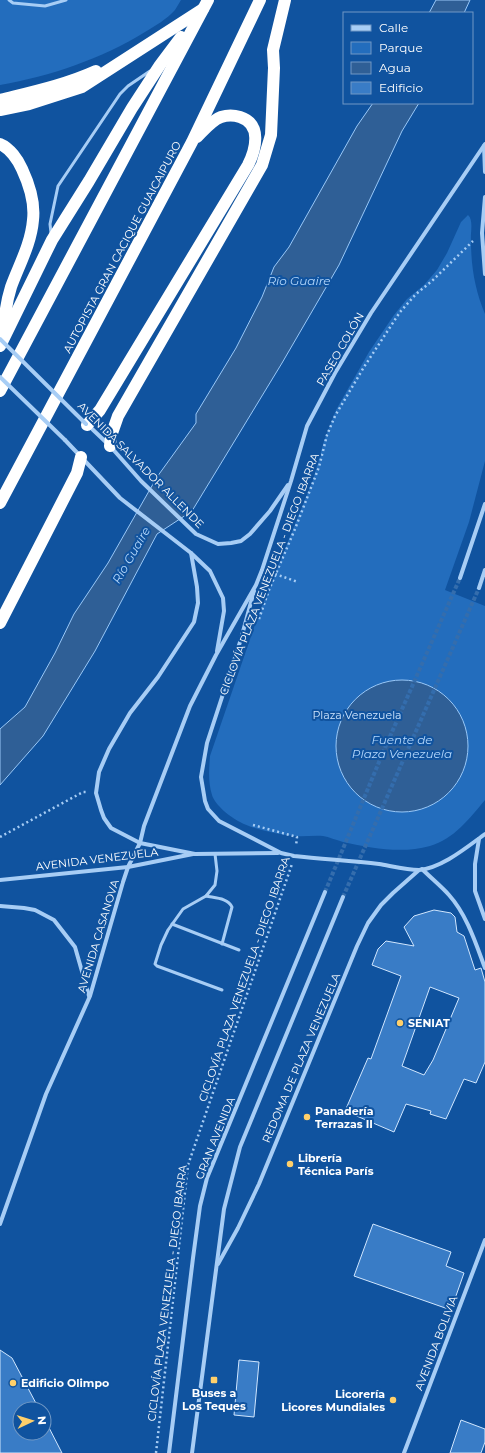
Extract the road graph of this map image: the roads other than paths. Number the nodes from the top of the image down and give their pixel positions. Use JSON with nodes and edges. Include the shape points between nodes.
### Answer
{"nodes":[{"id":1,"x":9,"y":0,"type":"edge"},
{"id":2,"x":66,"y":0,"type":"edge"},
{"id":3,"x":260,"y":0,"type":"edge"},
{"id":4,"x":285,"y":0,"type":"edge"},
{"id":5,"x":206,"y":4,"type":"edge"},
{"id":6,"x":126,"y":59,"type":"junction"},
{"id":7,"x":160,"y":65,"type":"junction"},
{"id":8,"x":0,"y":100,"type":"edge"},
{"id":9,"x":0,"y":110,"type":"edge"},
{"id":10,"x":192,"y":142,"type":"junction"},
{"id":11,"x":0,"y":144,"type":"edge"},
{"id":12,"x":484,"y":145,"type":"edge"},
{"id":13,"x":485,"y":172,"type":"edge"},
{"id":14,"x":485,"y":197,"type":"edge"},
{"id":15,"x":52,"y":240,"type":"junction"},
{"id":16,"x":485,"y":274,"type":"edge"},
{"id":17,"x":1,"y":341,"type":"edge"},
{"id":18,"x":0,"y":377,"type":"edge"},
{"id":19,"x":0,"y":391,"type":"edge"},
{"id":20,"x":87,"y":424,"type":"junction"},
{"id":21,"x":110,"y":446,"type":"junction"},
{"id":22,"x":81,"y":457,"type":"junction"},
{"id":23,"x":291,"y":482,"type":"junction"},
{"id":24,"x":0,"y":503,"type":"edge"},
{"id":25,"x":485,"y":504,"type":"edge"},
{"id":26,"x":191,"y":553,"type":"junction"},
{"id":27,"x":485,"y":570,"type":"edge"},
{"id":28,"x":460,"y":578,"type":"tunnel mouth"},
{"id":29,"x":256,"y":585,"type":"junction"},
{"id":30,"x":479,"y":588,"type":"tunnel mouth"},
{"id":31,"x":0,"y":623,"type":"edge"},
{"id":32,"x":216,"y":655,"type":"junction"},
{"id":33,"x":485,"y":834,"type":"edge"},
{"id":34,"x":478,"y":839,"type":"junction"},
{"id":35,"x":140,"y":843,"type":"junction"},
{"id":36,"x":281,"y":853,"type":"junction"},
{"id":37,"x":195,"y":854,"type":"junction"},
{"id":38,"x":216,"y":854,"type":"junction"},
{"id":39,"x":128,"y":867,"type":"junction"},
{"id":40,"x":420,"y":869,"type":"junction"},
{"id":41,"x":0,"y":880,"type":"edge"},
{"id":42,"x":325,"y":892,"type":"tunnel mouth"},
{"id":43,"x":206,"y":896,"type":"junction"},
{"id":44,"x":343,"y":898,"type":"tunnel mouth"},
{"id":45,"x":0,"y":906,"type":"edge"},
{"id":46,"x":485,"y":919,"type":"edge"},
{"id":47,"x":172,"y":924,"type":"junction"},
{"id":48,"x":222,"y":944,"type":"junction"},
{"id":49,"x":239,"y":950,"type":"dead end"},
{"id":50,"x":485,"y":968,"type":"edge"},
{"id":51,"x":222,"y":990,"type":"dead end"},
{"id":52,"x":90,"y":996,"type":"junction"},
{"id":53,"x":0,"y":1224,"type":"edge"},
{"id":54,"x":485,"y":1240,"type":"edge"},
{"id":55,"x":217,"y":1266,"type":"junction"},
{"id":56,"x":169,"y":1453,"type":"edge"},
{"id":57,"x":192,"y":1453,"type":"edge"},
{"id":58,"x":404,"y":1453,"type":"edge"}],
"edges":[{"from":1,"to":2,"type":"lane","via":[[13,3],[44,6]]},
{"from":3,"to":10,"type":"highway","name":"AUTOPISTA GRAN CACIQUE GUAICAIPURO"},
{"from":4,"to":21,"type":"highway","via":[[273,50],[271,135],[262,165],[118,416]]},
{"from":5,"to":6,"type":"highway"},
{"from":5,"to":7,"type":"highway"},
{"from":5,"to":19,"type":"highway"},
{"from":6,"to":8,"type":"highway","via":[[79,79]]},
{"from":6,"to":9,"type":"highway","via":[[82,87],[30,104]]},
{"from":7,"to":15,"type":"highway"},
{"from":7,"to":15,"type":"lane","via":[[120,94],[58,186],[50,224]]},
{"from":10,"to":20,"type":"highway","via":[[219,118],[226,115],[246,119],[256,137],[254,153],[248,165],[100,410]]},
{"from":10,"to":24,"type":"highway","name":"AUTOPISTA GRAN CACIQUE GUAICAIPURO"},
{"from":11,"to":17,"type":"highway","via":[[12,153],[27,180],[33,219],[29,242],[11,288]]},
{"from":12,"to":13,"type":"street"},
{"from":12,"to":23,"type":"street","name":"PASEO COLÓN","via":[[371,313],[335,373],[307,426]]},
{"from":14,"to":16,"type":"street","via":[[482,233]]},
{"from":15,"to":17,"type":"highway"},
{"from":17,"to":20,"type":"street","name":"AVENIDA SALVADOR ALLENDE","bridge":true},
{"from":18,"to":22,"type":"street","bridge":true},
{"from":20,"to":21,"type":"street","name":"AVENIDA SALVADOR ALLENDE"},
{"from":21,"to":23,"type":"street","name":"AVENIDA SALVADOR ALLENDE","via":[[141,481],[196,534],[218,544],[241,541],[250,534]]},
{"from":22,"to":26,"type":"street","via":[[120,498]]},
{"from":22,"to":31,"type":"highway","via":[[77,473]]},
{"from":23,"to":29,"type":"street","name":"PASEO COLÓN"},
{"from":25,"to":28,"type":"street"},
{"from":26,"to":32,"type":"street","name":"AVENIDA CASANOVA","via":[[210,571],[223,598],[224,611]]},
{"from":26,"to":35,"type":"street","name":"REDOMA DE PLAZA VENEZUELA","via":[[198,603],[194,622],[158,677],[130,713],[99,772],[96,792],[104,818],[111,828]]},
{"from":27,"to":30,"type":"street"},
{"from":29,"to":32,"type":"street","name":"AVENIDA CASANOVA"},
{"from":29,"to":36,"type":"street","name":"REDOMA DE PLAZA VENEZUELA","via":[[207,743],[201,777],[208,809],[219,821]]},
{"from":32,"to":35,"type":"street","name":"AVENIDA CASANOVA","via":[[190,706],[144,826]]},
{"from":33,"to":34,"type":"street","name":"REDOMA DE PLAZA VENEZUELA"},
{"from":34,"to":40,"type":"street","name":"REDOMA DE PLAZA VENEZUELA","via":[[449,859]]},
{"from":34,"to":46,"type":"street","via":[[475,891]]},
{"from":35,"to":37,"type":"street","name":"REDOMA DE PLAZA VENEZUELA"},
{"from":35,"to":39,"type":"street","name":"AVENIDA CASANOVA"},
{"from":36,"to":38,"type":"street","name":"REDOMA DE PLAZA VENEZUELA"},
{"from":36,"to":40,"type":"street","name":"REDOMA DE PLAZA VENEZUELA"},
{"from":37,"to":38,"type":"street","name":"REDOMA DE PLAZA VENEZUELA"},
{"from":37,"to":39,"type":"street","name":"AVENIDA VENEZUELA"},
{"from":38,"to":43,"type":"lane","via":[[215,884]]},
{"from":39,"to":41,"type":"street","name":"AVENIDA VENEZUELA"},
{"from":39,"to":52,"type":"street","name":"AVENIDA CASANOVA"},
{"from":40,"to":50,"type":"street","via":[[449,896],[462,914]]},
{"from":40,"to":55,"type":"street","name":"REDOMA DE PLAZA VENEZUELA","via":[[381,905],[368,923],[259,1184]]},
{"from":42,"to":56,"type":"street","name":"GRAN AVENIDA","via":[[207,1178],[200,1206]]},
{"from":43,"to":47,"type":"lane","via":[[183,909]]},
{"from":43,"to":48,"type":"lane","via":[[226,901],[232,907]]},
{"from":44,"to":55,"type":"street","via":[[240,1147],[224,1209]]},
{"from":45,"to":52,"type":"street","via":[[34,910],[54,920],[75,947]]},
{"from":47,"to":48,"type":"lane"},
{"from":47,"to":51,"type":"lane","via":[[155,964]]},
{"from":48,"to":49,"type":"lane"},
{"from":52,"to":53,"type":"street","name":"AVENIDA CASANOVA","via":[[46,1094]]},
{"from":54,"to":58,"type":"street","name":"AVENIDA BOLIVIA"},
{"from":55,"to":57,"type":"street"}]}
